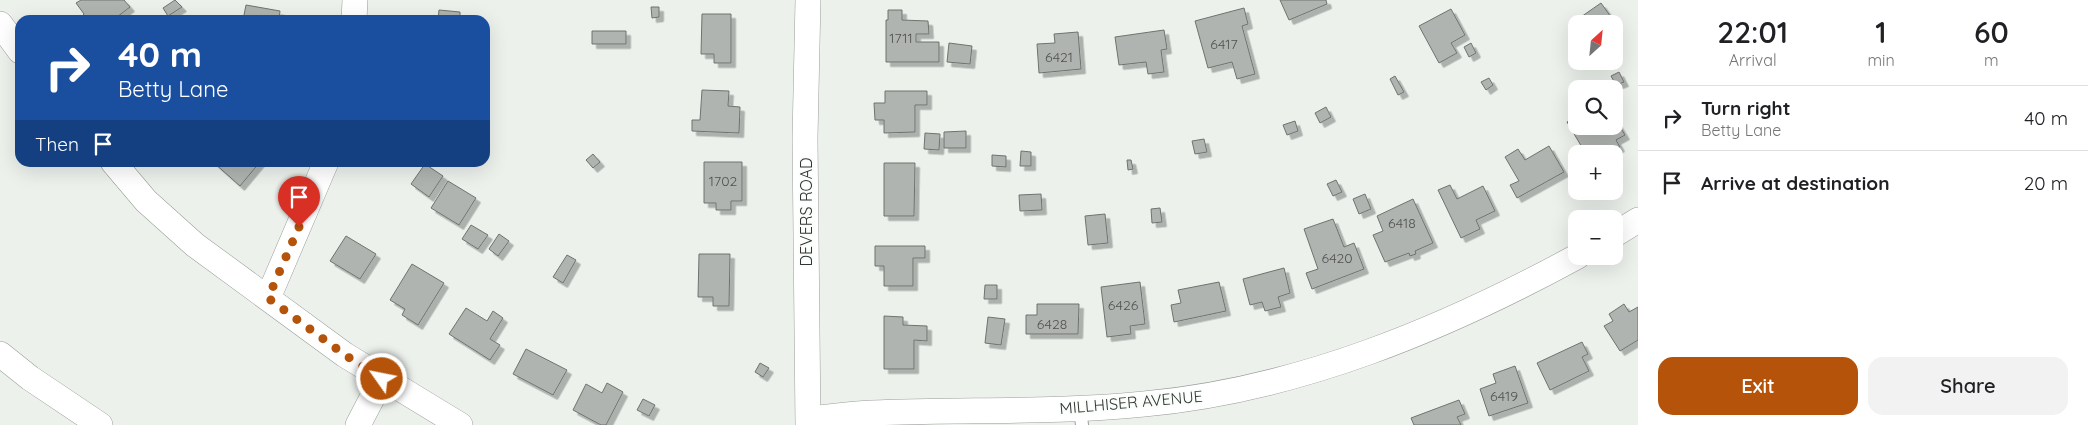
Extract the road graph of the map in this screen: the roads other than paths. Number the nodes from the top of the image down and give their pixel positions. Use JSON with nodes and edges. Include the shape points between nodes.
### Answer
{"nodes":[{"id":1,"x":355,"y":0,"type":"edge"},
{"id":2,"x":808,"y":0,"type":"edge"},
{"id":3,"x":354,"y":15,"type":"edge"},
{"id":4,"x":0,"y":24,"type":"edge"},
{"id":5,"x":15,"y":44,"type":"edge"},
{"id":6,"x":117,"y":167,"type":"edge"},
{"id":7,"x":324,"y":167,"type":"edge"},
{"id":8,"x":1638,"y":220,"type":"edge"},
{"id":9,"x":1623,"y":229,"type":"edge"},
{"id":10,"x":1568,"y":262,"type":"edge"},
{"id":11,"x":268,"y":298,"type":"junction"},
{"id":12,"x":0,"y":354,"type":"edge"},
{"id":13,"x":382,"y":379,"type":"junction"},
{"id":14,"x":1081,"y":416,"type":"edge"},
{"id":15,"x":808,"y":422,"type":"edge"},
{"id":16,"x":100,"y":425,"type":"edge"},
{"id":17,"x":358,"y":425,"type":"edge"},
{"id":18,"x":460,"y":425,"type":"edge"}],
"edges":[{"from":1,"to":3,"type":"street"},
{"from":2,"to":15,"type":"street","name":"DEVERS ROAD","via":[[805,138]]},
{"from":4,"to":5,"type":"street"},
{"from":6,"to":11,"type":"street","via":[[146,201],[195,245]]},
{"from":7,"to":11,"type":"street"},
{"from":8,"to":9,"type":"street"},
{"from":10,"to":14,"type":"street","name":"MILLHISER AVENUE","via":[[1464,314],[1345,360],[1288,378],[1200,397]]},
{"from":11,"to":13,"type":"street"},
{"from":12,"to":16,"type":"street"},
{"from":13,"to":17,"type":"street"},
{"from":13,"to":18,"type":"street"},
{"from":14,"to":15,"type":"street","name":"MILLHISER AVENUE","via":[[995,412],[871,413]]}]}
